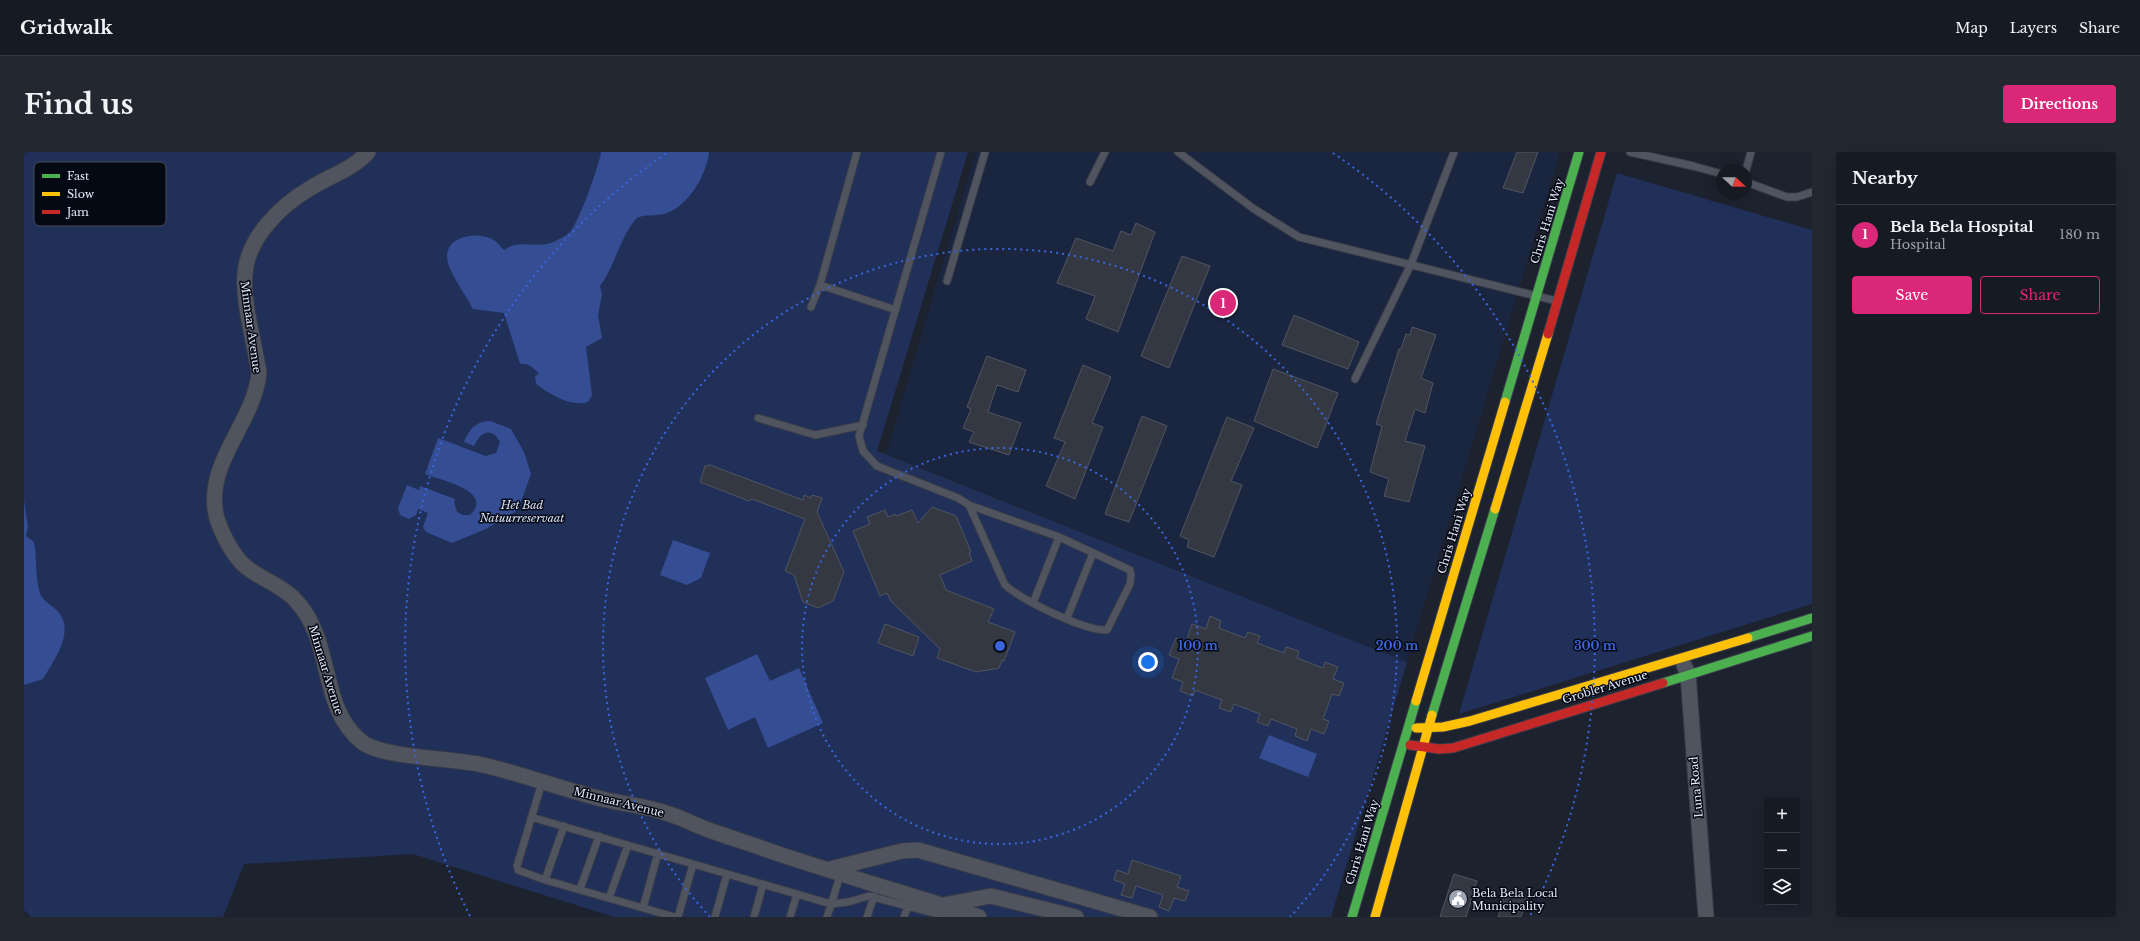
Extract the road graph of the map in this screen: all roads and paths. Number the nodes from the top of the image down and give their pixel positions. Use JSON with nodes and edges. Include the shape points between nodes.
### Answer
{"nodes":[{"id":1,"x":368,"y":152,"type":"edge"},
{"id":2,"x":857,"y":152,"type":"edge"},
{"id":3,"x":941,"y":152,"type":"edge"},
{"id":4,"x":985,"y":152,"type":"edge"},
{"id":5,"x":1105,"y":152,"type":"edge"},
{"id":6,"x":1178,"y":152,"type":"edge"},
{"id":7,"x":1454,"y":152,"type":"edge"},
{"id":8,"x":1579,"y":152,"type":"edge"},
{"id":9,"x":1601,"y":152,"type":"edge"},
{"id":10,"x":1630,"y":152,"type":"edge"},
{"id":11,"x":1751,"y":152,"type":"edge"},
{"id":12,"x":1748,"y":164,"type":"edge"},
{"id":13,"x":1716,"y":172,"type":"edge"},
{"id":14,"x":1090,"y":182,"type":"dead end"},
{"id":15,"x":1752,"y":184,"type":"edge"},
{"id":16,"x":1812,"y":192,"type":"edge"},
{"id":17,"x":1410,"y":264,"type":"junction"},
{"id":18,"x":947,"y":281,"type":"dead end"},
{"id":19,"x":820,"y":285,"type":"junction"},
{"id":20,"x":1537,"y":294,"type":"junction"},
{"id":21,"x":1558,"y":301,"type":"junction"},
{"id":22,"x":811,"y":307,"type":"dead end"},
{"id":23,"x":896,"y":310,"type":"junction"},
{"id":24,"x":1355,"y":379,"type":"dead end"},
{"id":25,"x":758,"y":418,"type":"dead end"},
{"id":26,"x":863,"y":426,"type":"junction"},
{"id":27,"x":969,"y":505,"type":"junction"},
{"id":28,"x":1059,"y":538,"type":"junction"},
{"id":29,"x":1093,"y":553,"type":"junction"},
{"id":30,"x":1466,"y":569,"type":"junction"},
{"id":31,"x":1033,"y":603,"type":"junction"},
{"id":32,"x":1067,"y":618,"type":"junction"},
{"id":33,"x":1812,"y":618,"type":"edge"},
{"id":34,"x":1812,"y":636,"type":"edge"},
{"id":35,"x":1682,"y":658,"type":"junction"},
{"id":36,"x":1688,"y":674,"type":"junction"},
{"id":37,"x":1408,"y":727,"type":"junction"},
{"id":38,"x":1428,"y":729,"type":"junction"},
{"id":39,"x":1403,"y":744,"type":"junction"},
{"id":40,"x":1423,"y":748,"type":"junction"},
{"id":41,"x":542,"y":782,"type":"junction"},
{"id":42,"x":531,"y":817,"type":"junction"},
{"id":43,"x":564,"y":826,"type":"junction"},
{"id":44,"x":599,"y":836,"type":"junction"},
{"id":45,"x":628,"y":845,"type":"junction"},
{"id":46,"x":658,"y":853,"type":"junction"},
{"id":47,"x":693,"y":864,"type":"junction"},
{"id":48,"x":835,"y":871,"type":"junction"},
{"id":49,"x":727,"y":874,"type":"junction"},
{"id":50,"x":545,"y":880,"type":"junction"},
{"id":51,"x":763,"y":884,"type":"junction"},
{"id":52,"x":580,"y":890,"type":"junction"},
{"id":53,"x":797,"y":894,"type":"junction"},
{"id":54,"x":874,"y":896,"type":"junction"},
{"id":55,"x":609,"y":898,"type":"junction"},
{"id":56,"x":831,"y":904,"type":"junction"},
{"id":57,"x":908,"y":905,"type":"junction"},
{"id":58,"x":643,"y":908,"type":"junction"},
{"id":59,"x":943,"y":913,"type":"edge"},
{"id":60,"x":677,"y":917,"type":"edge"},
{"id":61,"x":715,"y":917,"type":"edge"},
{"id":62,"x":754,"y":917,"type":"edge"},
{"id":63,"x":790,"y":917,"type":"edge"},
{"id":64,"x":827,"y":917,"type":"edge"},
{"id":65,"x":867,"y":917,"type":"edge"},
{"id":66,"x":904,"y":917,"type":"edge"},
{"id":67,"x":979,"y":917,"type":"edge"},
{"id":68,"x":1076,"y":917,"type":"edge"},
{"id":69,"x":1150,"y":917,"type":"edge"},
{"id":70,"x":1352,"y":917,"type":"edge"},
{"id":71,"x":1375,"y":917,"type":"edge"},
{"id":72,"x":1706,"y":917,"type":"edge"}],
"edges":[{"from":1,"to":41,"type":"street","name":"Minnaar Avenue","via":[[358,163],[310,188],[282,209],[268,224],[251,250],[244,274],[259,373],[258,385],[254,400],[219,470],[215,482],[215,512],[219,526],[244,565],[292,596],[308,615],[321,645],[337,710],[345,726],[364,744],[379,750],[473,762]]},
{"from":2,"to":19,"type":"lane"},
{"from":3,"to":23,"type":"lane"},
{"from":4,"to":18,"type":"lane"},
{"from":5,"to":14,"type":"lane"},
{"from":6,"to":17,"type":"lane","via":[[1254,209],[1299,237]]},
{"from":7,"to":17,"type":"lane"},
{"from":8,"to":20,"type":"main road","name":"Chris Hani Way"},
{"from":9,"to":21,"type":"main road","name":"Chris Hani Way"},
{"from":10,"to":13,"type":"lane"},
{"from":11,"to":12,"type":"lane"},
{"from":15,"to":16,"type":"lane","via":[[1787,197],[1797,198]]},
{"from":17,"to":20,"type":"lane"},
{"from":17,"to":24,"type":"lane"},
{"from":19,"to":22,"type":"lane"},
{"from":19,"to":23,"type":"lane"},
{"from":20,"to":21,"type":"lane"},
{"from":20,"to":30,"type":"main road","name":"Chris Hani Way"},
{"from":21,"to":30,"type":"main road","name":"Chris Hani Way"},
{"from":23,"to":26,"type":"lane"},
{"from":25,"to":26,"type":"lane","via":[[815,435]]},
{"from":26,"to":27,"type":"lane","via":[[859,436],[862,451],[877,466],[958,498]]},
{"from":27,"to":28,"type":"lane"},
{"from":27,"to":31,"type":"lane","via":[[1005,585],[1015,594]]},
{"from":28,"to":29,"type":"lane"},
{"from":28,"to":31,"type":"lane"},
{"from":29,"to":32,"type":"lane"},
{"from":29,"to":32,"type":"lane","via":[[1130,570],[1130,584],[1107,630],[1099,630]]},
{"from":30,"to":37,"type":"main road","name":"Chris Hani Way"},
{"from":30,"to":38,"type":"main road","name":"Chris Hani Way"},
{"from":31,"to":32,"type":"lane"},
{"from":33,"to":35,"type":"main road","name":"Grobler Avenue"},
{"from":34,"to":36,"type":"main road","name":"Grobler Avenue"},
{"from":35,"to":36,"type":"street","name":"Luna Road"},
{"from":35,"to":38,"type":"main road","name":"Grobler Avenue","via":[[1552,698]]},
{"from":36,"to":40,"type":"main road","name":"Grobler Avenue","via":[[1452,748]]},
{"from":36,"to":72,"type":"street","name":"Luna Road"},
{"from":37,"to":38,"type":"main road","name":"Grobler Avenue"},
{"from":37,"to":39,"type":"main road","name":"Chris Hani Way"},
{"from":38,"to":40,"type":"main road","name":"Chris Hani Way"},
{"from":39,"to":40,"type":"main road","name":"Grobler Avenue"},
{"from":39,"to":70,"type":"main road","name":"Chris Hani Way"},
{"from":40,"to":71,"type":"main road","name":"Chris Hani Way"},
{"from":41,"to":42,"type":"lane"},
{"from":41,"to":48,"type":"street","name":"Minnaar Avenue","via":[[666,813]]},
{"from":42,"to":43,"type":"lane"},
{"from":42,"to":50,"type":"lane","via":[[517,866],[522,872]]},
{"from":43,"to":44,"type":"lane"},
{"from":43,"to":50,"type":"lane"},
{"from":44,"to":45,"type":"lane"},
{"from":44,"to":52,"type":"lane"},
{"from":45,"to":46,"type":"lane"},
{"from":45,"to":55,"type":"lane"},
{"from":46,"to":47,"type":"lane"},
{"from":46,"to":58,"type":"lane"},
{"from":47,"to":49,"type":"lane"},
{"from":47,"to":60,"type":"lane"},
{"from":48,"to":56,"type":"lane"},
{"from":48,"to":59,"type":"street","name":"Minnaar Avenue"},
{"from":48,"to":69,"type":"street","via":[[902,851],[918,850]]},
{"from":49,"to":51,"type":"lane"},
{"from":49,"to":61,"type":"lane"},
{"from":50,"to":52,"type":"lane"},
{"from":51,"to":53,"type":"lane"},
{"from":51,"to":62,"type":"lane"},
{"from":52,"to":55,"type":"lane"},
{"from":53,"to":56,"type":"lane"},
{"from":53,"to":63,"type":"lane"},
{"from":54,"to":56,"type":"lane","via":[[861,896],[848,902]]},
{"from":54,"to":57,"type":"lane"},
{"from":54,"to":65,"type":"lane"},
{"from":55,"to":58,"type":"lane"},
{"from":56,"to":64,"type":"lane"},
{"from":57,"to":59,"type":"lane"},
{"from":57,"to":66,"type":"lane"},
{"from":58,"to":60,"type":"lane"},
{"from":59,"to":67,"type":"street","name":"Minnaar Avenue"},
{"from":59,"to":68,"type":"street","via":[[991,896]]}]}
